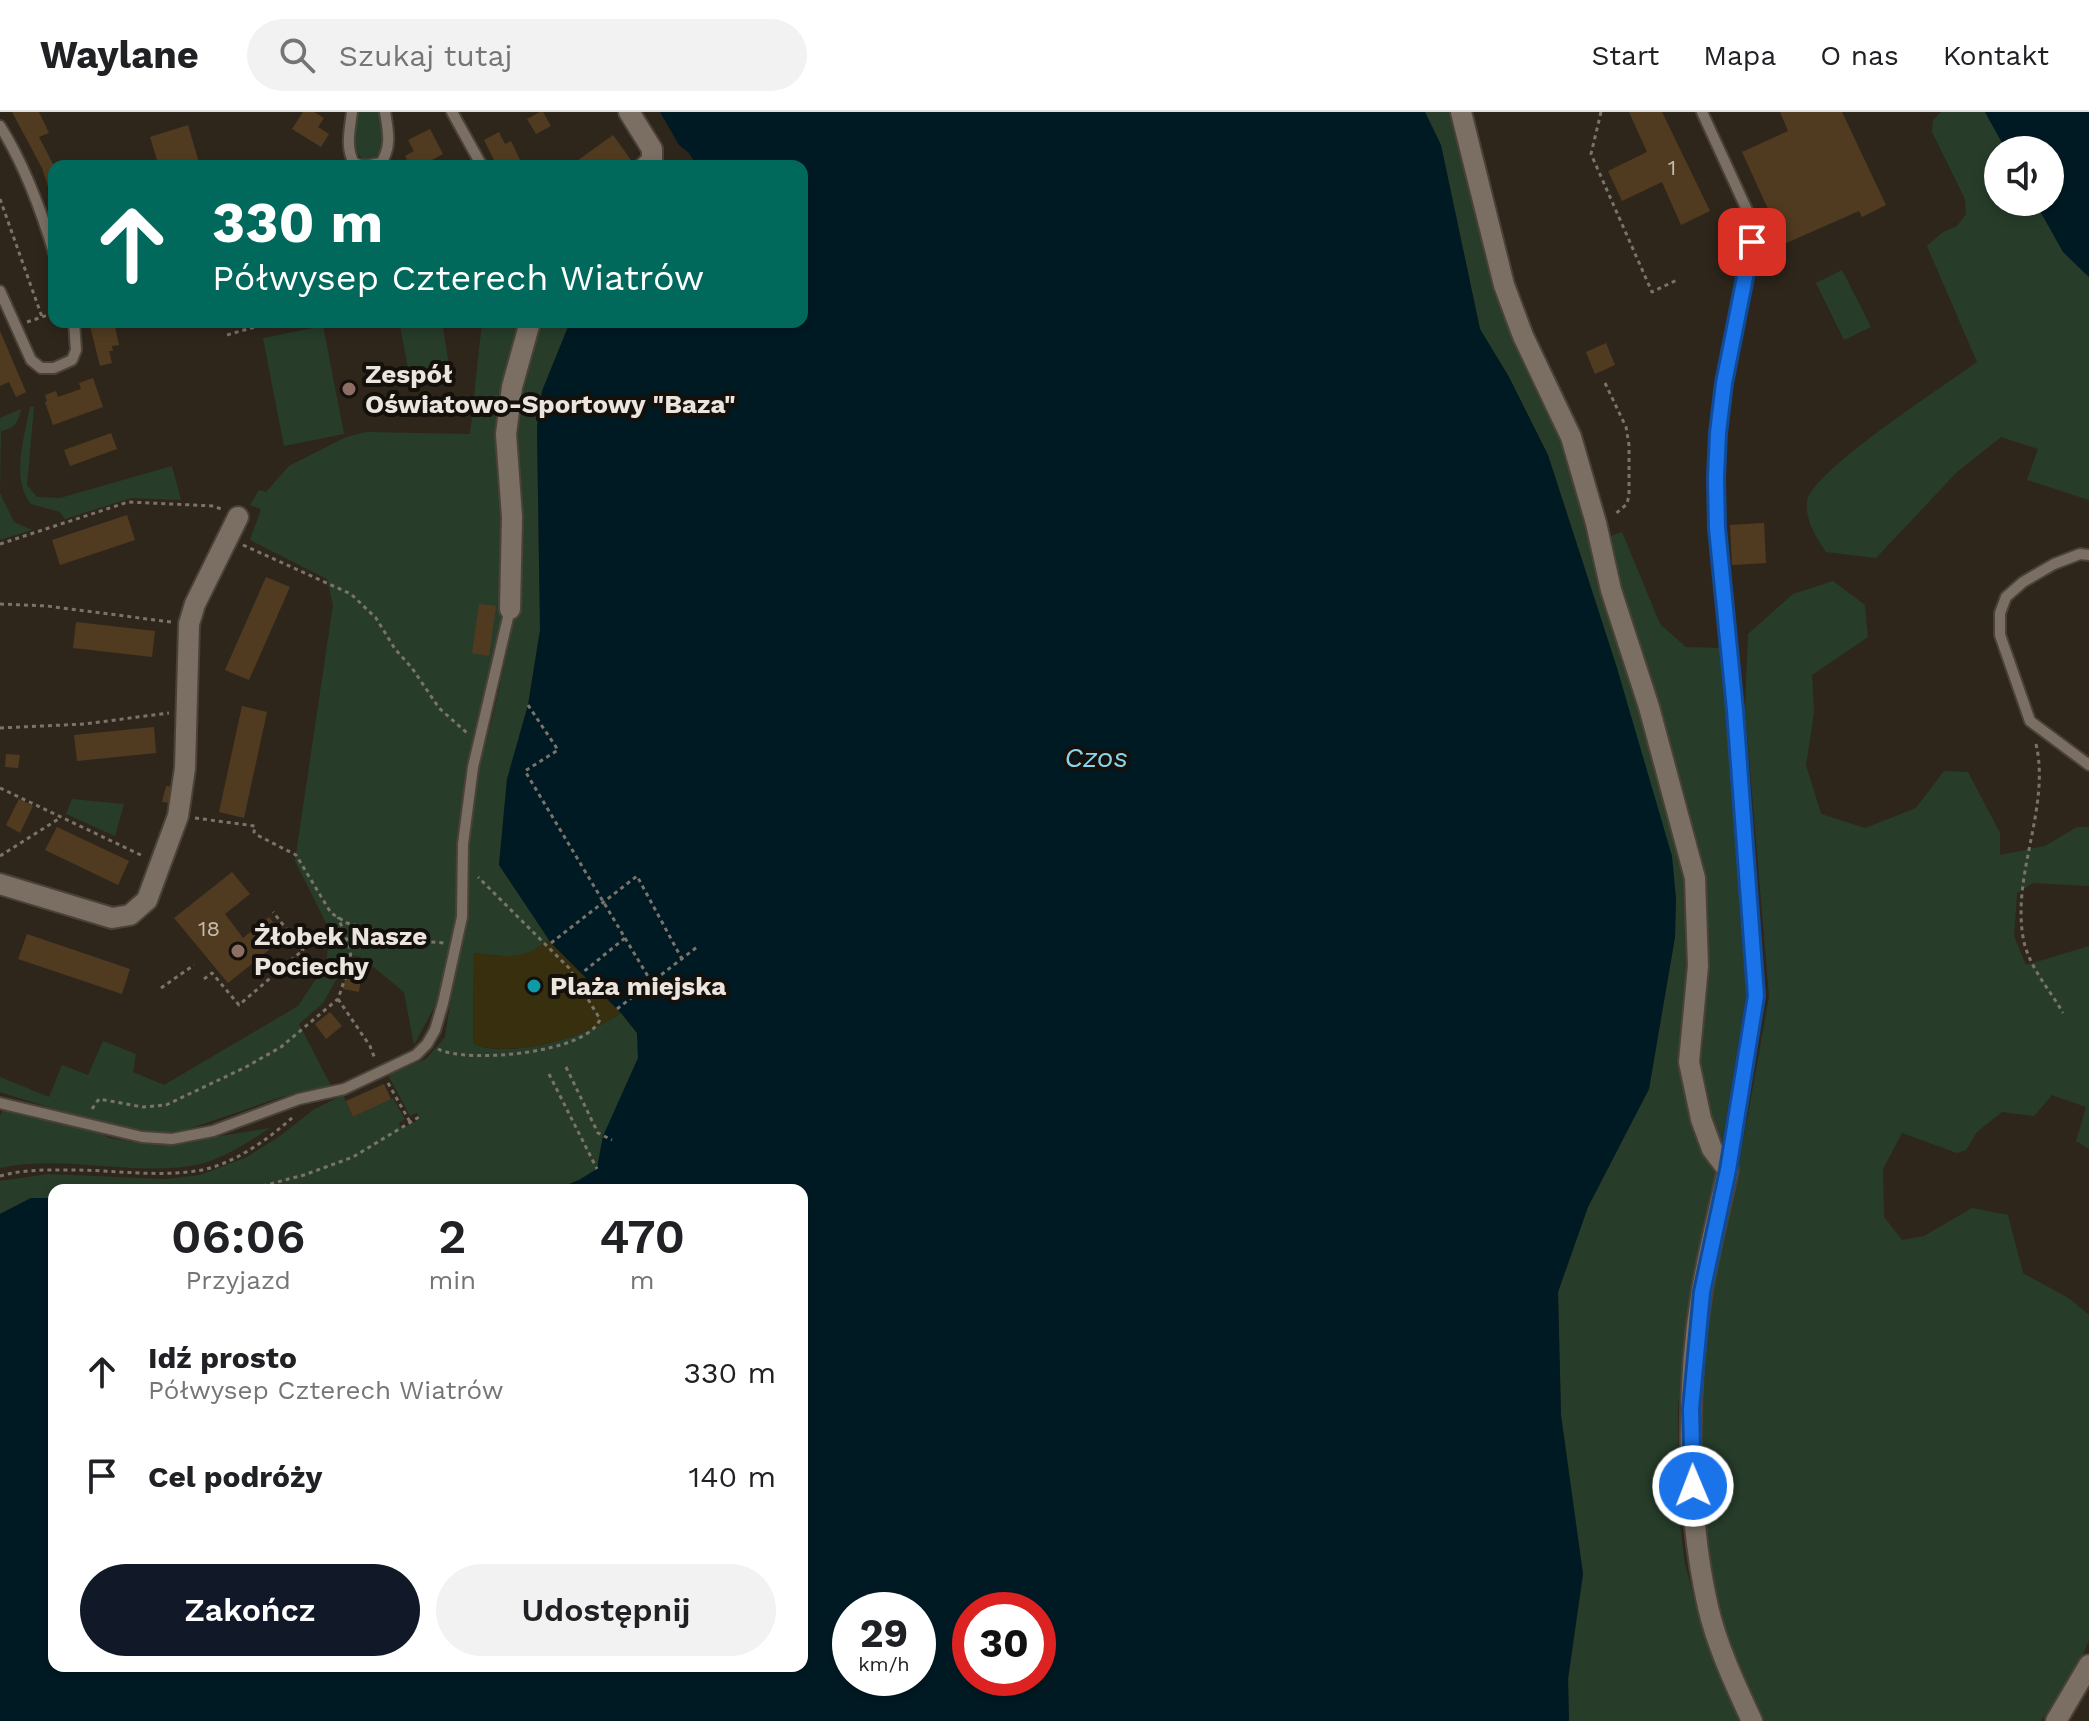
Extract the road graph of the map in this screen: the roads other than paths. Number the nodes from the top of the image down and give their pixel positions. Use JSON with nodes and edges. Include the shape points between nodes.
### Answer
{"nodes":[{"id":1,"x":352,"y":112,"type":"edge"},
{"id":2,"x":385,"y":112,"type":"edge"},
{"id":3,"x":452,"y":112,"type":"edge"},
{"id":4,"x":629,"y":112,"type":"edge"},
{"id":5,"x":1461,"y":112,"type":"edge"},
{"id":6,"x":1702,"y":112,"type":"edge"},
{"id":7,"x":0,"y":126,"type":"edge"},
{"id":8,"x":649,"y":158,"type":"edge"},
{"id":9,"x":352,"y":160,"type":"edge"},
{"id":10,"x":383,"y":160,"type":"edge"},
{"id":11,"x":479,"y":160,"type":"edge"},
{"id":12,"x":48,"y":234,"type":"edge"},
{"id":13,"x":0,"y":291,"type":"edge"},
{"id":14,"x":74,"y":328,"type":"edge"},
{"id":15,"x":528,"y":328,"type":"edge"},
{"id":16,"x":238,"y":517,"type":"road end"},
{"id":17,"x":2089,"y":555,"type":"edge"},
{"id":18,"x":510,"y":609,"type":"joint"},
{"id":19,"x":2089,"y":765,"type":"edge"},
{"id":20,"x":0,"y":884,"type":"edge"},
{"id":21,"x":0,"y":1103,"type":"edge"},
{"id":22,"x":1728,"y":1170,"type":"junction"},
{"id":23,"x":2089,"y":1665,"type":"edge"},
{"id":24,"x":1752,"y":1721,"type":"edge"},
{"id":25,"x":2056,"y":1721,"type":"edge"}],
"edges":[{"from":1,"to":9,"type":"lane"},
{"from":2,"to":10,"type":"lane","via":[[389,140]]},
{"from":3,"to":11,"type":"lane"},
{"from":4,"to":8,"type":"street"},
{"from":5,"to":22,"type":"street","via":[[1504,285],[1571,437],[1695,878],[1698,966],[1689,1062],[1701,1119],[1712,1149]]},
{"from":6,"to":22,"type":"lane","via":[[1752,221],[1718,433],[1717,528],[1756,996]]},
{"from":7,"to":12,"type":"lane"},
{"from":13,"to":14,"type":"lane","via":[[31,360],[41,368],[72,360]]},
{"from":15,"to":18,"type":"street","via":[[506,434],[512,517]]},
{"from":16,"to":20,"type":"street","via":[[189,624],[185,768],[178,816],[147,900],[120,918]]},
{"from":17,"to":19,"type":"lane","via":[[2054,564],[2023,582],[2006,597],[2000,613],[2000,635],[2030,721]]},
{"from":18,"to":21,"type":"lane","via":[[473,767],[462,861],[462,917],[443,1003],[427,1044],[416,1055],[344,1089],[172,1139],[142,1137]]},
{"from":22,"to":24,"type":"street","via":[[1702,1292],[1691,1409],[1693,1509],[1708,1609]]},
{"from":23,"to":25,"type":"street"}]}
